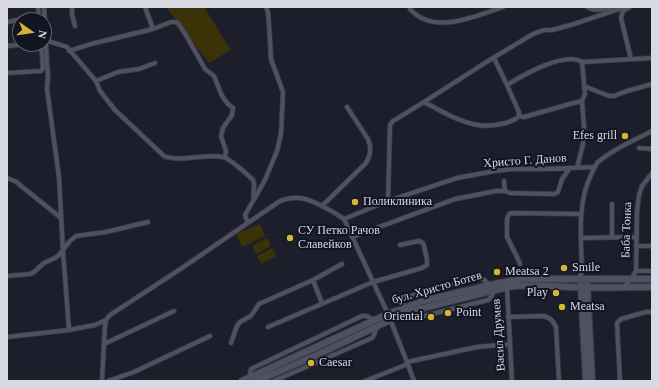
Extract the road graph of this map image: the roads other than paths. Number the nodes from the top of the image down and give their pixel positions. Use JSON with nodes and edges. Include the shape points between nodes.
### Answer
{"nodes":[{"id":1,"x":72,"y":7,"type":"edge"},
{"id":2,"x":145,"y":7,"type":"edge"},
{"id":3,"x":266,"y":7,"type":"edge"},
{"id":4,"x":410,"y":7,"type":"edge"},
{"id":5,"x":503,"y":7,"type":"edge"},
{"id":6,"x":587,"y":7,"type":"edge"},
{"id":7,"x":612,"y":7,"type":"edge"},
{"id":8,"x":625,"y":7,"type":"edge"},
{"id":9,"x":630,"y":7,"type":"edge"},
{"id":10,"x":75,"y":26,"type":"dead end"},
{"id":11,"x":153,"y":29,"type":"junction"},
{"id":12,"x":52,"y":42,"type":"edge"},
{"id":13,"x":69,"y":51,"type":"junction"},
{"id":14,"x":42,"y":52,"type":"edge"},
{"id":15,"x":46,"y":52,"type":"edge"},
{"id":16,"x":494,"y":58,"type":"junction"},
{"id":17,"x":652,"y":58,"type":"edge"},
{"id":18,"x":631,"y":59,"type":"junction"},
{"id":19,"x":582,"y":62,"type":"junction"},
{"id":20,"x":156,"y":63,"type":"dead end"},
{"id":21,"x":7,"y":73,"type":"edge"},
{"id":22,"x":96,"y":81,"type":"junction"},
{"id":23,"x":652,"y":84,"type":"edge"},
{"id":24,"x":507,"y":85,"type":"junction"},
{"id":25,"x":584,"y":86,"type":"junction"},
{"id":26,"x":582,"y":101,"type":"junction"},
{"id":27,"x":424,"y":102,"type":"junction"},
{"id":28,"x":347,"y":107,"type":"dead end"},
{"id":29,"x":519,"y":116,"type":"junction"},
{"id":30,"x":652,"y":131,"type":"edge"},
{"id":31,"x":638,"y":148,"type":"dead end"},
{"id":32,"x":652,"y":149,"type":"edge"},
{"id":33,"x":225,"y":157,"type":"junction"},
{"id":34,"x":595,"y":167,"type":"junction"},
{"id":35,"x":570,"y":168,"type":"junction"},
{"id":36,"x":578,"y":168,"type":"junction"},
{"id":37,"x":652,"y":173,"type":"edge"},
{"id":38,"x":7,"y":178,"type":"edge"},
{"id":39,"x":504,"y":180,"type":"dead end"},
{"id":40,"x":506,"y":191,"type":"junction"},
{"id":41,"x":254,"y":200,"type":"junction"},
{"id":42,"x":388,"y":201,"type":"junction"},
{"id":43,"x":612,"y":204,"type":"dead end"},
{"id":44,"x":322,"y":206,"type":"junction"},
{"id":45,"x":581,"y":214,"type":"junction"},
{"id":46,"x":61,"y":218,"type":"junction"},
{"id":47,"x":344,"y":219,"type":"junction"},
{"id":48,"x":148,"y":222,"type":"dead end"},
{"id":49,"x":248,"y":223,"type":"junction"},
{"id":50,"x":352,"y":237,"type":"junction"},
{"id":51,"x":612,"y":237,"type":"junction"},
{"id":52,"x":636,"y":237,"type":"junction"},
{"id":53,"x":581,"y":238,"type":"junction"},
{"id":54,"x":400,"y":244,"type":"dead end"},
{"id":55,"x":636,"y":246,"type":"junction"},
{"id":56,"x":652,"y":246,"type":"edge"},
{"id":57,"x":63,"y":251,"type":"junction"},
{"id":58,"x":342,"y":264,"type":"dead end"},
{"id":59,"x":520,"y":264,"type":"dead end"},
{"id":60,"x":636,"y":271,"type":"junction"},
{"id":61,"x":652,"y":271,"type":"edge"},
{"id":62,"x":7,"y":276,"type":"edge"},
{"id":63,"x":584,"y":279,"type":"junction"},
{"id":64,"x":631,"y":279,"type":"junction"},
{"id":65,"x":652,"y":279,"type":"edge"},
{"id":66,"x":313,"y":280,"type":"junction"},
{"id":67,"x":373,"y":282,"type":"junction"},
{"id":68,"x":506,"y":287,"type":"junction"},
{"id":69,"x":584,"y":287,"type":"junction"},
{"id":70,"x":624,"y":287,"type":"junction"},
{"id":71,"x":652,"y":287,"type":"edge"},
{"id":72,"x":322,"y":303,"type":"junction"},
{"id":73,"x":174,"y":311,"type":"dead end"},
{"id":74,"x":652,"y":312,"type":"edge"},
{"id":75,"x":389,"y":317,"type":"junction"},
{"id":76,"x":508,"y":317,"type":"junction"},
{"id":77,"x":107,"y":319,"type":"junction"},
{"id":78,"x":377,"y":326,"type":"junction"},
{"id":79,"x":268,"y":327,"type":"dead end"},
{"id":80,"x":69,"y":330,"type":"junction"},
{"id":81,"x":210,"y":336,"type":"dead end"},
{"id":82,"x":7,"y":337,"type":"edge"},
{"id":83,"x":231,"y":343,"type":"dead end"},
{"id":84,"x":104,"y":344,"type":"junction"},
{"id":85,"x":510,"y":344,"type":"junction"},
{"id":86,"x":407,"y":363,"type":"junction"},
{"id":87,"x":102,"y":381,"type":"edge"},
{"id":88,"x":108,"y":381,"type":"edge"},
{"id":89,"x":242,"y":381,"type":"edge"},
{"id":90,"x":257,"y":381,"type":"edge"},
{"id":91,"x":274,"y":381,"type":"edge"},
{"id":92,"x":365,"y":381,"type":"edge"},
{"id":93,"x":414,"y":381,"type":"edge"},
{"id":94,"x":512,"y":381,"type":"edge"},
{"id":95,"x":559,"y":381,"type":"edge"},
{"id":96,"x":586,"y":381,"type":"edge"},
{"id":97,"x":592,"y":381,"type":"edge"},
{"id":98,"x":620,"y":381,"type":"edge"}],
"edges":[{"from":1,"to":10,"type":"street"},
{"from":2,"to":11,"type":"street"},
{"from":3,"to":41,"type":"street","via":[[272,59],[283,92],[282,126],[277,151]]},
{"from":4,"to":5,"type":"street","via":[[415,14],[435,22],[471,18]]},
{"from":6,"to":7,"type":"street","via":[[595,10]]},
{"from":8,"to":16,"type":"street","via":[[571,25],[533,34]]},
{"from":9,"to":18,"type":"street","via":[[623,11],[621,18]]},
{"from":11,"to":13,"type":"street"},
{"from":11,"to":33,"type":"street","via":[[171,22],[178,23],[205,70],[214,76],[222,96],[233,108],[221,136],[226,151]]},
{"from":12,"to":13,"type":"street","via":[[66,47]]},
{"from":13,"to":22,"type":"street"},
{"from":14,"to":21,"type":"street","via":[[43,68],[40,71]]},
{"from":15,"to":46,"type":"street","via":[[48,75],[46,89],[59,176]]},
{"from":16,"to":24,"type":"street"},
{"from":16,"to":27,"type":"street"},
{"from":17,"to":18,"type":"street"},
{"from":18,"to":19,"type":"street"},
{"from":19,"to":24,"type":"street","via":[[571,59],[542,66]]},
{"from":19,"to":25,"type":"street"},
{"from":20,"to":22,"type":"street","via":[[118,72]]},
{"from":22,"to":33,"type":"street","via":[[100,91],[115,110],[164,156],[171,159]]},
{"from":23,"to":25,"type":"street","via":[[614,96]]},
{"from":24,"to":29,"type":"street"},
{"from":25,"to":26,"type":"street","via":[[585,94]]},
{"from":26,"to":29,"type":"street","via":[[524,117]]},
{"from":26,"to":36,"type":"street","via":[[583,144]]},
{"from":27,"to":29,"type":"street","via":[[463,121],[478,125],[496,125],[517,119]]},
{"from":27,"to":42,"type":"street","via":[[391,122]]},
{"from":28,"to":44,"type":"street","via":[[368,139],[371,150],[369,158]]},
{"from":30,"to":34,"type":"street","via":[[608,155],[597,162]]},
{"from":31,"to":32,"type":"street"},
{"from":33,"to":41,"type":"street","via":[[253,180]]},
{"from":34,"to":36,"type":"street","name":"Христо Г. Данов"},
{"from":34,"to":45,"type":"street","via":[[583,195]]},
{"from":35,"to":36,"type":"street","name":"Христо Г. Данов"},
{"from":35,"to":40,"type":"street","via":[[562,179],[558,192],[554,194]]},
{"from":35,"to":42,"type":"street","name":"Христо Г. Данов","via":[[511,169],[478,174],[439,183]]},
{"from":37,"to":52,"type":"street","name":"Баба Тонка","via":[[639,195]]},
{"from":38,"to":46,"type":"street","via":[[15,181]]},
{"from":39,"to":40,"type":"street"},
{"from":40,"to":50,"type":"street","via":[[455,199]]},
{"from":41,"to":49,"type":"street","via":[[245,215]]},
{"from":42,"to":47,"type":"street","name":"Христо Г. Данов"},
{"from":43,"to":51,"type":"street"},
{"from":44,"to":47,"type":"street"},
{"from":44,"to":49,"type":"street","via":[[304,198],[284,199]]},
{"from":45,"to":53,"type":"street"},
{"from":45,"to":59,"type":"street","via":[[509,214],[507,237]]},
{"from":46,"to":57,"type":"street"},
{"from":47,"to":50,"type":"street"},
{"from":48,"to":57,"type":"street","via":[[76,236]]},
{"from":49,"to":77,"type":"street"},
{"from":50,"to":67,"type":"street"},
{"from":51,"to":52,"type":"street"},
{"from":51,"to":53,"type":"street"},
{"from":52,"to":55,"type":"street","name":"Баба Тонка"},
{"from":53,"to":63,"type":"street"},
{"from":54,"to":67,"type":"street","via":[[419,241],[423,243],[427,265]]},
{"from":55,"to":56,"type":"street"},
{"from":55,"to":60,"type":"street","name":"Баба Тонка"},
{"from":57,"to":62,"type":"street","via":[[30,274]]},
{"from":57,"to":80,"type":"street"},
{"from":58,"to":66,"type":"street"},
{"from":60,"to":61,"type":"street"},
{"from":60,"to":64,"type":"street","name":"Баба Тонка"},
{"from":63,"to":64,"type":"main road","name":"бул. Христо Ботев"},
{"from":63,"to":69,"type":"main road"},
{"from":63,"to":75,"type":"main road","name":"бул. Христо Ботев","via":[[514,280],[423,301],[401,308]]},
{"from":64,"to":65,"type":"main road","name":"бул. Христо Ботев"},
{"from":64,"to":70,"type":"street","name":"Баба Тонка"},
{"from":66,"to":72,"type":"street"},
{"from":66,"to":83,"type":"street","via":[[259,304],[251,316],[237,326]]},
{"from":67,"to":72,"type":"street"},
{"from":67,"to":75,"type":"street"},
{"from":68,"to":69,"type":"main road","name":"бул. Христо Ботев"},
{"from":68,"to":75,"type":"main road","name":"бул. Христо Ботев"},
{"from":68,"to":76,"type":"street","name":"Васил Друмев"},
{"from":69,"to":70,"type":"main road","name":"бул. Христо Ботев"},
{"from":69,"to":96,"type":"main road"},
{"from":69,"to":97,"type":"main road"},
{"from":70,"to":71,"type":"main road","name":"бул. Христо Ботев"},
{"from":72,"to":79,"type":"street"},
{"from":73,"to":84,"type":"street"},
{"from":74,"to":98,"type":"street","via":[[618,320],[616,326]]},
{"from":75,"to":78,"type":"main road","name":"бул. Христо Ботев"},
{"from":75,"to":86,"type":"street"},
{"from":75,"to":89,"type":"main road","name":"бул. Христо Ботев","via":[[374,320]]},
{"from":76,"to":85,"type":"street","name":"Васил Друмев"},
{"from":76,"to":95,"type":"street","via":[[544,316],[552,320],[556,327]]},
{"from":77,"to":80,"type":"street","via":[[94,325]]},
{"from":77,"to":84,"type":"street"},
{"from":78,"to":90,"type":"main road","name":"бул. Христо Ботев"},
{"from":78,"to":91,"type":"street","via":[[372,338]]},
{"from":80,"to":82,"type":"street"},
{"from":81,"to":88,"type":"street","via":[[134,372]]},
{"from":84,"to":87,"type":"street"},
{"from":85,"to":86,"type":"street","via":[[477,347]]},
{"from":85,"to":94,"type":"street","name":"Васил Друмев"},
{"from":86,"to":92,"type":"street"},
{"from":86,"to":93,"type":"street"}]}
